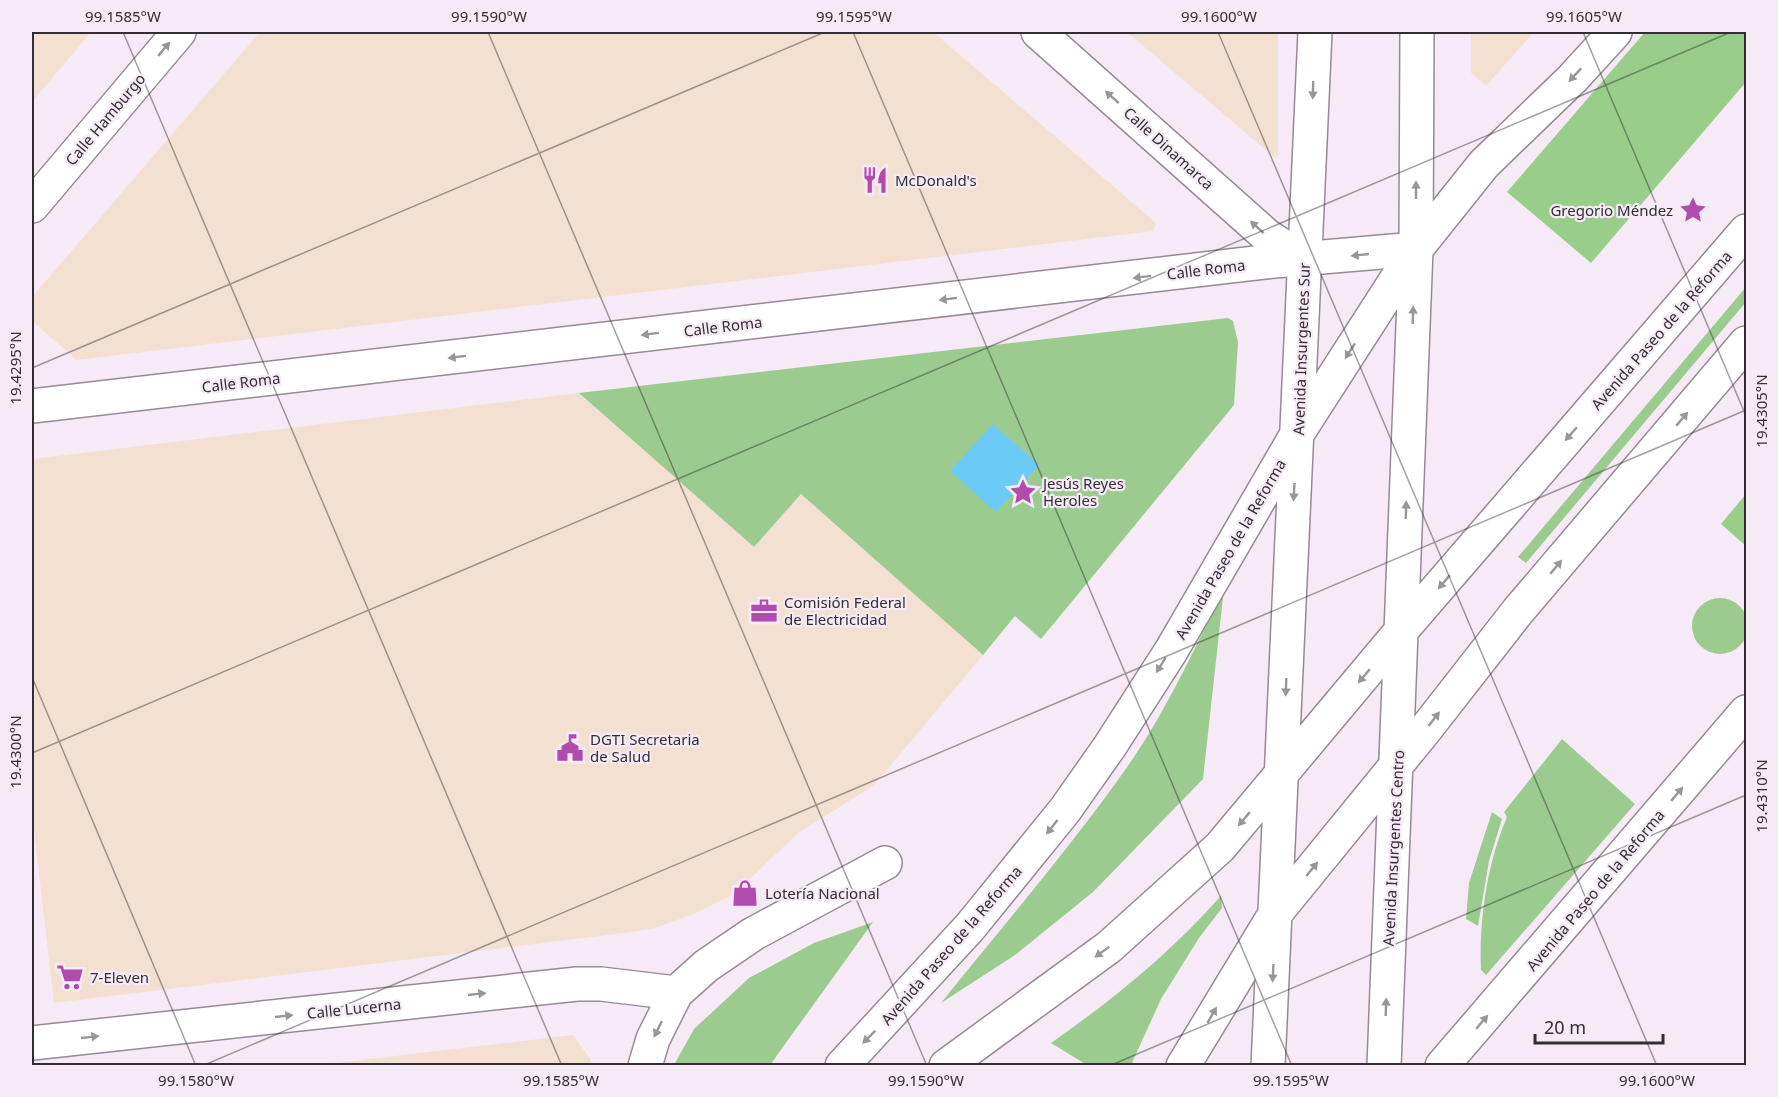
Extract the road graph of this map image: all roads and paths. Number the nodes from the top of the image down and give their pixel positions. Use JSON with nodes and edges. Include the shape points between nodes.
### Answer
{"nodes":[{"id":1,"x":179,"y":32,"type":"edge"},
{"id":2,"x":1038,"y":32,"type":"edge"},
{"id":3,"x":1315,"y":32,"type":"edge"},
{"id":4,"x":1417,"y":32,"type":"edge"},
{"id":5,"x":1615,"y":32,"type":"edge"},
{"id":6,"x":32,"y":206,"type":"edge"},
{"id":7,"x":1746,"y":231,"type":"edge"},
{"id":8,"x":1416,"y":249,"type":"junction"},
{"id":9,"x":1305,"y":260,"type":"junction"},
{"id":10,"x":1746,"y":343,"type":"edge"},
{"id":11,"x":32,"y":406,"type":"edge"},
{"id":12,"x":1297,"y":434,"type":"junction"},
{"id":13,"x":1401,"y":631,"type":"junction"},
{"id":14,"x":1746,"y":712,"type":"edge"},
{"id":15,"x":1397,"y":765,"type":"junction"},
{"id":16,"x":1281,"y":774,"type":"junction"},
{"id":17,"x":885,"y":863,"type":"dead end"},
{"id":18,"x":1275,"y":914,"type":"junction"},
{"id":19,"x":676,"y":993,"type":"junction"},
{"id":20,"x":32,"y":1043,"type":"edge"},
{"id":21,"x":645,"y":1065,"type":"edge"},
{"id":22,"x":842,"y":1065,"type":"edge"},
{"id":23,"x":946,"y":1065,"type":"edge"},
{"id":24,"x":1183,"y":1065,"type":"edge"},
{"id":25,"x":1268,"y":1065,"type":"edge"},
{"id":26,"x":1384,"y":1065,"type":"edge"},
{"id":27,"x":1442,"y":1065,"type":"edge"}],
"edges":[{"from":6,"to":1,"type":"street","name":"Calle Hamburgo","one_way":true},
{"from":9,"to":2,"type":"street","name":"Calle Dinamarca","one_way":true,"via":[[1267,236]]},
{"from":3,"to":9,"type":"street","name":"Avenida Insurgentes Sur","one_way":true},
{"from":8,"to":4,"type":"street","one_way":true},
{"from":5,"to":8,"type":"street","name":"Avenida Paseo de la Reforma","one_way":true,"via":[[1484,164]]},
{"from":7,"to":13,"type":"street","name":"Avenida Paseo de la Reforma","one_way":true},
{"from":8,"to":9,"type":"street","name":"Calle Roma","one_way":true},
{"from":8,"to":12,"type":"street","name":"Avenida Paseo de la Reforma","one_way":true},
{"from":13,"to":8,"type":"street","one_way":true},
{"from":9,"to":11,"type":"street","name":"Calle Roma","one_way":true},
{"from":9,"to":12,"type":"street","name":"Avenida Insurgentes Sur"},
{"from":15,"to":10,"type":"street","one_way":true,"via":[[1518,611]]},
{"from":12,"to":16,"type":"street","name":"Avenida Insurgentes Sur","one_way":true},
{"from":12,"to":22,"type":"street","name":"Avenida Paseo de la Reforma","one_way":true,"via":[[1171,651],[1065,810],[970,927]]},
{"from":13,"to":15,"type":"street","name":"Avenida Insurgentes Centro"},
{"from":13,"to":16,"type":"street","name":"Avenida Paseo de la Reforma","one_way":true},
{"from":27,"to":14,"type":"street","name":"Avenida Paseo de la Reforma","one_way":true},
{"from":18,"to":15,"type":"street","one_way":true},
{"from":26,"to":15,"type":"street","name":"Avenida Insurgentes Centro","one_way":true},
{"from":16,"to":18,"type":"street"},
{"from":16,"to":23,"type":"street","name":"Avenida Paseo de la Reforma","one_way":true,"via":[[1220,847],[1109,947]]},
{"from":17,"to":19,"type":"street","via":[[720,954]]},
{"from":24,"to":18,"type":"street","one_way":true},
{"from":18,"to":25,"type":"street","one_way":true},
{"from":20,"to":19,"type":"street","name":"Calle Lucerna","one_way":true,"via":[[577,984]]},
{"from":19,"to":21,"type":"street","one_way":true}]}
